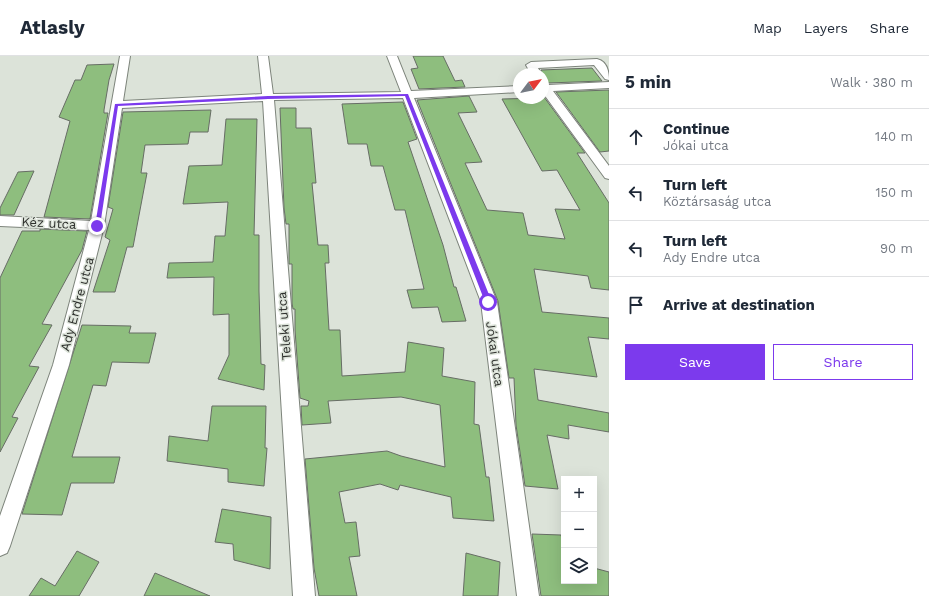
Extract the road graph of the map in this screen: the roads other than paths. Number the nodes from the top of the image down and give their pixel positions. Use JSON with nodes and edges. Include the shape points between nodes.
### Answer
{"nodes":[{"id":1,"x":125,"y":56,"type":"edge"},
{"id":2,"x":263,"y":56,"type":"edge"},
{"id":3,"x":392,"y":56,"type":"edge"},
{"id":4,"x":533,"y":68,"type":"edge"},
{"id":5,"x":609,"y":77,"type":"edge"},
{"id":6,"x":609,"y":85,"type":"edge"},
{"id":7,"x":549,"y":87,"type":"edge"},
{"id":8,"x":513,"y":89,"type":"edge"},
{"id":9,"x":549,"y":94,"type":"edge"},
{"id":10,"x":407,"y":95,"type":"junction"},
{"id":11,"x":268,"y":97,"type":"junction"},
{"id":12,"x":116,"y":105,"type":"junction"},
{"id":13,"x":609,"y":175,"type":"edge"},
{"id":14,"x":0,"y":221,"type":"edge"},
{"id":15,"x":97,"y":226,"type":"junction"},
{"id":16,"x":0,"y":546,"type":"edge"},
{"id":17,"x":304,"y":596,"type":"edge"},
{"id":18,"x":528,"y":596,"type":"edge"}],
"edges":[{"from":1,"to":12,"type":"street","name":"Ady Endre utca"},
{"from":2,"to":11,"type":"street","name":"Teleki utca"},
{"from":3,"to":10,"type":"street","name":"Jókai utca"},
{"from":4,"to":5,"type":"street","via":[[531,65],[597,62]]},
{"from":6,"to":7,"type":"street"},
{"from":8,"to":10,"type":"street"},
{"from":9,"to":13,"type":"street"},
{"from":10,"to":11,"type":"street"},
{"from":10,"to":18,"type":"street","name":"Jókai utca","via":[[488,302]]},
{"from":11,"to":12,"type":"street"},
{"from":11,"to":17,"type":"street","name":"Teleki utca"},
{"from":12,"to":15,"type":"street","name":"Ady Endre utca"},
{"from":14,"to":15,"type":"street","name":"Kéz utca"},
{"from":15,"to":16,"type":"street","name":"Ady Endre utca","via":[[61,365]]}]}
